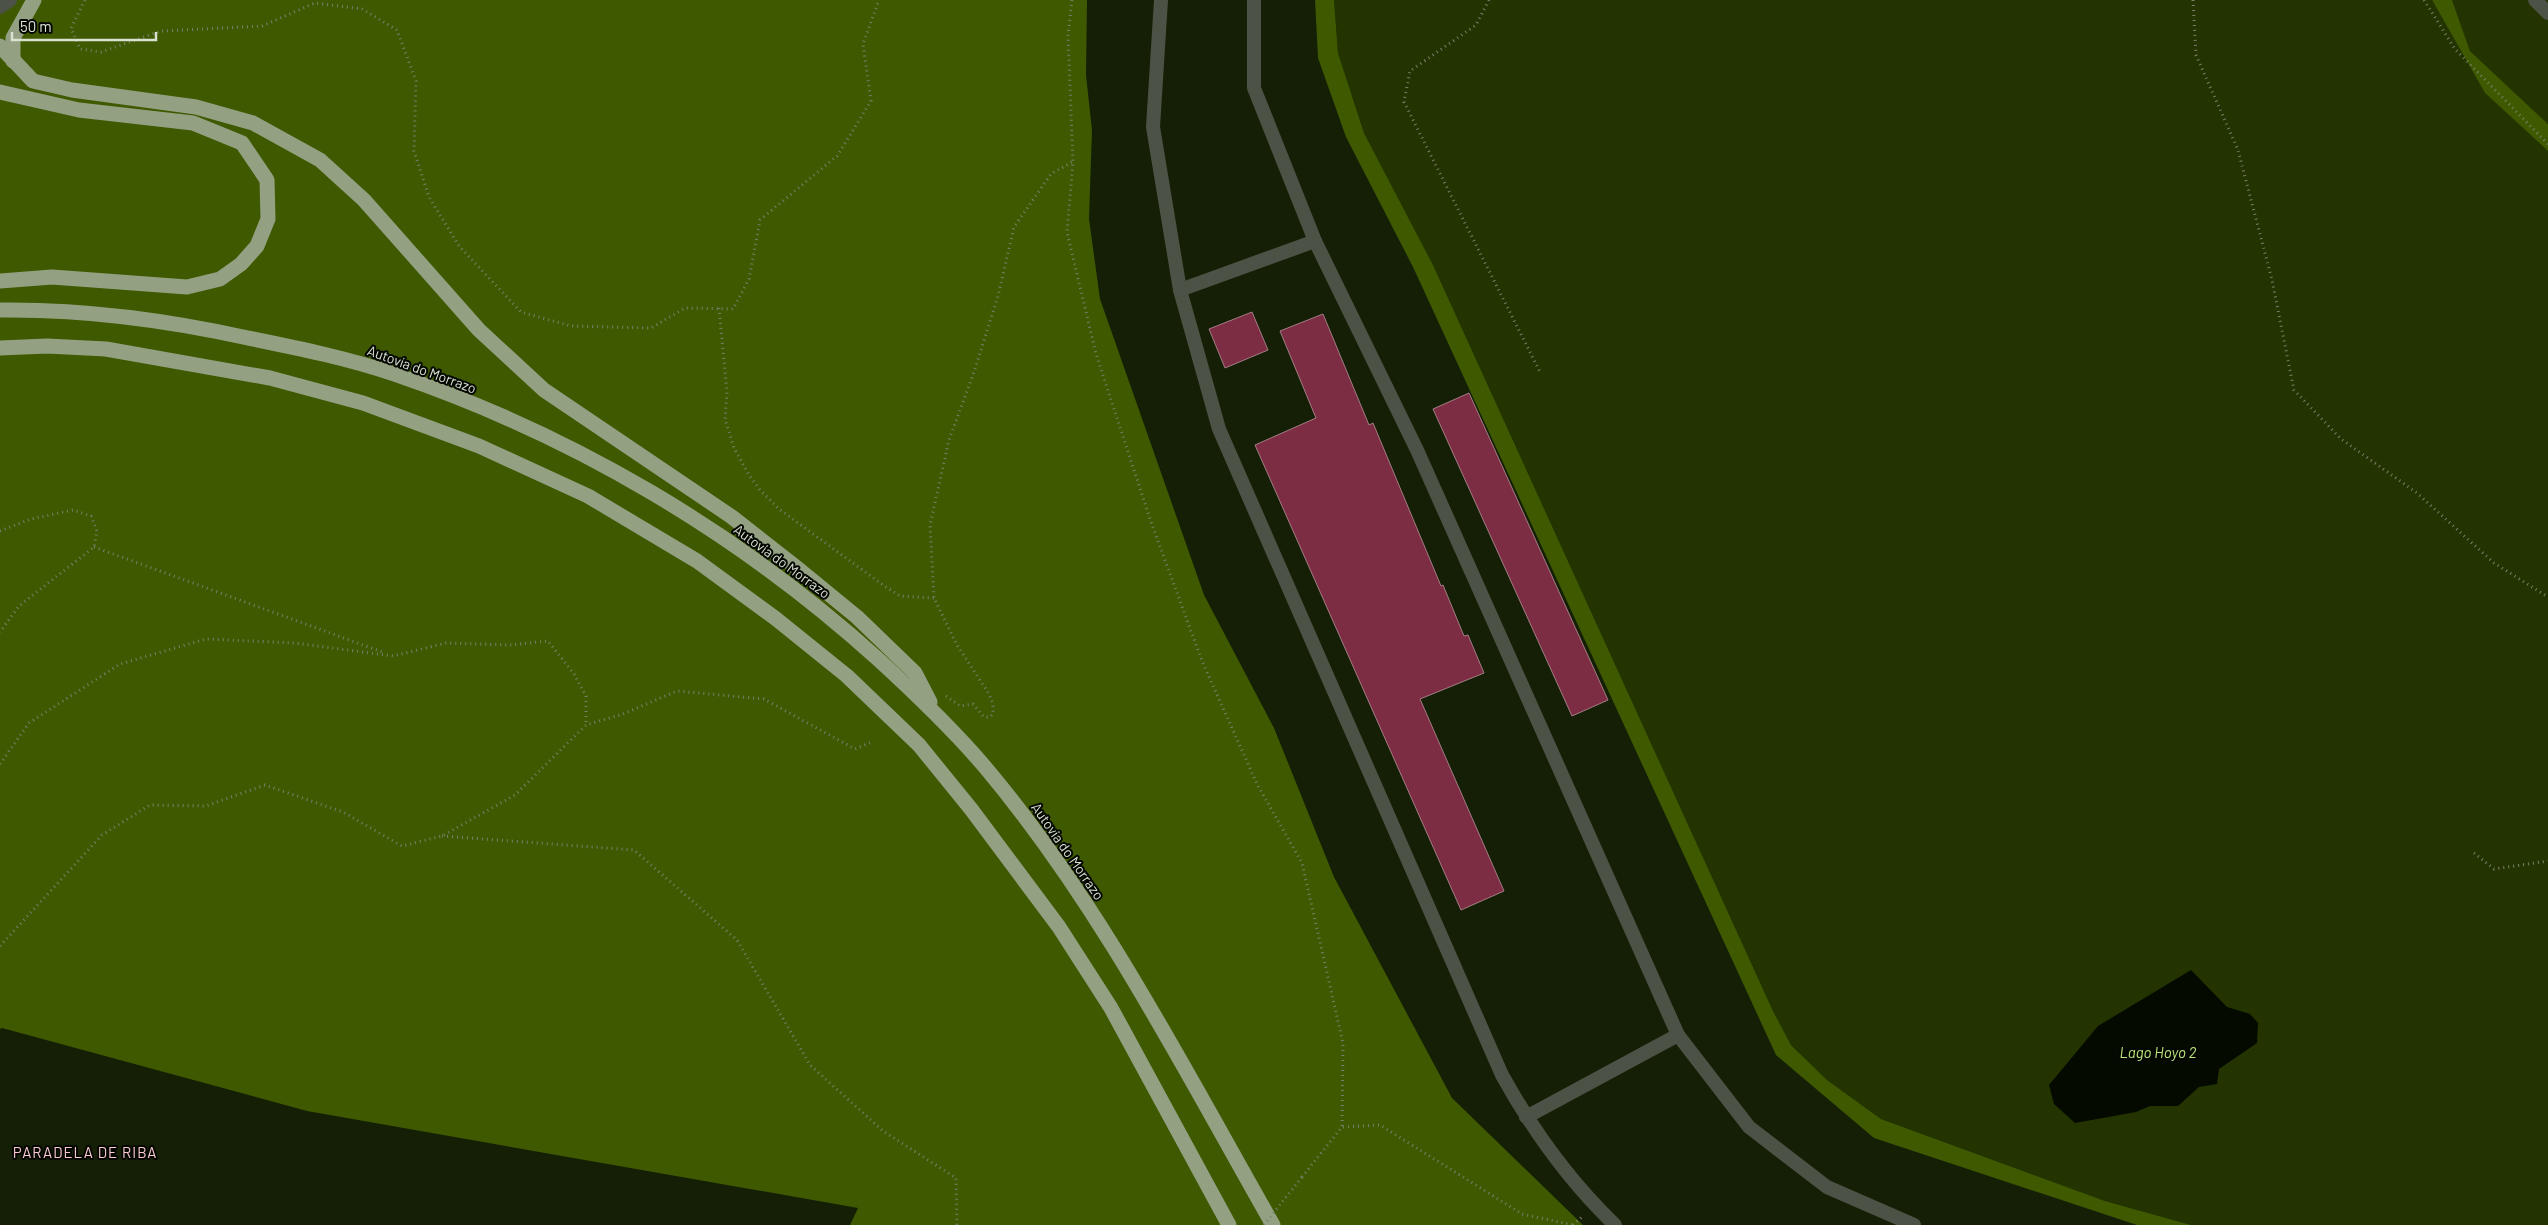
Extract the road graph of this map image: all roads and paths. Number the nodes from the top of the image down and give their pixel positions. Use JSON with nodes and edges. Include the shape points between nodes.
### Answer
{"nodes":[{"id":1,"x":10,"y":0,"type":"edge"},
{"id":2,"x":34,"y":0,"type":"edge"},
{"id":3,"x":85,"y":0,"type":"edge"},
{"id":4,"x":879,"y":0,"type":"edge"},
{"id":5,"x":1072,"y":0,"type":"edge"},
{"id":6,"x":1162,"y":0,"type":"edge"},
{"id":7,"x":1254,"y":0,"type":"edge"},
{"id":8,"x":1489,"y":0,"type":"edge"},
{"id":9,"x":2193,"y":0,"type":"edge"},
{"id":10,"x":2424,"y":0,"type":"edge"},
{"id":11,"x":2535,"y":0,"type":"edge"},
{"id":12,"x":0,"y":7,"type":"edge"},
{"id":13,"x":2548,"y":13,"type":"edge"},
{"id":14,"x":0,"y":46,"type":"edge"},
{"id":15,"x":13,"y":61,"type":"junction"},
{"id":16,"x":0,"y":92,"type":"edge"},
{"id":17,"x":2548,"y":144,"type":"edge"},
{"id":18,"x":1072,"y":162,"type":"junction"},
{"id":19,"x":1315,"y":241,"type":"junction"},
{"id":20,"x":0,"y":281,"type":"edge"},
{"id":21,"x":1180,"y":290,"type":"junction"},
{"id":22,"x":719,"y":308,"type":"junction"},
{"id":23,"x":0,"y":310,"type":"edge"},
{"id":24,"x":0,"y":348,"type":"edge"},
{"id":25,"x":1541,"y":374,"type":"dead end"},
{"id":26,"x":0,"y":530,"type":"edge"},
{"id":27,"x":94,"y":547,"type":"junction"},
{"id":28,"x":2548,"y":597,"type":"edge"},
{"id":29,"x":934,"y":598,"type":"junction"},
{"id":30,"x":0,"y":632,"type":"edge"},
{"id":31,"x":393,"y":656,"type":"junction"},
{"id":32,"x":943,"y":694,"type":"dead end"},
{"id":33,"x":934,"y":710,"type":"junction"},
{"id":34,"x":586,"y":725,"type":"junction"},
{"id":35,"x":872,"y":742,"type":"dead end"},
{"id":36,"x":0,"y":764,"type":"edge"},
{"id":37,"x":442,"y":836,"type":"junction"},
{"id":38,"x":2474,"y":853,"type":"dead end"},
{"id":39,"x":2548,"y":861,"type":"edge"},
{"id":40,"x":0,"y":946,"type":"edge"},
{"id":41,"x":1678,"y":1035,"type":"junction"},
{"id":42,"x":1526,"y":1117,"type":"junction"},
{"id":43,"x":1342,"y":1127,"type":"junction"},
{"id":44,"x":957,"y":1225,"type":"edge"},
{"id":45,"x":1229,"y":1225,"type":"edge"},
{"id":46,"x":1264,"y":1225,"type":"edge"},
{"id":47,"x":1273,"y":1225,"type":"edge"},
{"id":48,"x":1573,"y":1225,"type":"edge"},
{"id":49,"x":1615,"y":1225,"type":"edge"},
{"id":50,"x":1914,"y":1225,"type":"edge"}],
"edges":[{"from":1,"to":12,"type":"street"},
{"from":2,"to":15,"type":"highway","via":[[13,38]]},
{"from":3,"to":22,"type":"path","via":[[71,28],[80,49],[101,52],[161,31],[262,26],[316,3],[362,9],[397,30],[416,81],[414,150],[429,197],[459,246],[521,312],[571,326],[650,328],[684,308]]},
{"from":4,"to":22,"type":"path","via":[[863,44],[870,102],[837,156],[760,220],[749,279],[733,309]]},
{"from":5,"to":18,"type":"path","via":[[1068,35]]},
{"from":6,"to":21,"type":"street","via":[[1153,127]]},
{"from":7,"to":19,"type":"street","via":[[1254,88]]},
{"from":8,"to":25,"type":"path","via":[[1476,25],[1410,71],[1404,102]]},
{"from":9,"to":28,"type":"path","via":[[2196,55],[2238,150],[2272,280],[2294,390],[2341,439],[2417,493],[2494,563]]},
{"from":10,"to":17,"type":"path","via":[[2455,49]]},
{"from":11,"to":13,"type":"street"},
{"from":14,"to":15,"type":"highway"},
{"from":15,"to":33,"type":"highway","via":[[33,81],[72,90],[196,107],[253,123],[320,160],[364,200],[479,330],[544,390],[732,517],[812,580],[857,617],[915,673]]},
{"from":16,"to":20,"type":"highway","via":[[79,110],[193,123],[242,143],[267,180],[268,219],[257,246],[241,264],[220,279],[187,287],[52,276]]},
{"from":18,"to":29,"type":"path","via":[[1051,174],[1014,227],[998,296],[949,440],[930,525]]},
{"from":18,"to":43,"type":"path","via":[[1067,232],[1096,354],[1120,429],[1202,661],[1257,784],[1302,863],[1343,1043]]},
{"from":19,"to":21,"type":"street"},
{"from":19,"to":41,"type":"street","via":[[1418,450]]},
{"from":21,"to":42,"type":"street","via":[[1219,429],[1502,1075]]},
{"from":22,"to":29,"type":"path","via":[[727,392],[724,419],[734,448],[760,490],[780,509],[882,586],[900,596]]},
{"from":23,"to":33,"type":"highway","name":"Autovía do Morrazo","via":[[76,312],[224,332],[328,354],[464,400],[568,446],[700,522],[787,582],[844,628]]},
{"from":24,"to":45,"type":"highway","via":[[47,346],[116,350],[270,378],[363,404],[479,446],[588,496],[697,562],[848,676],[919,745],[971,809],[1059,927],[1111,1008]]},
{"from":26,"to":27,"type":"path","via":[[73,510],[91,516],[97,530]]},
{"from":27,"to":30,"type":"path","via":[[19,606]]},
{"from":27,"to":31,"type":"path"},
{"from":29,"to":32,"type":"path","via":[[957,645],[988,694],[993,704],[992,714],[984,717],[973,704],[960,706]]},
{"from":31,"to":34,"type":"path","via":[[446,643],[510,645],[548,641],[574,674],[586,696]]},
{"from":31,"to":36,"type":"path","via":[[295,643],[206,639],[120,664],[30,723]]},
{"from":33,"to":47,"type":"highway","name":"Autovía do Morrazo","via":[[991,774],[1084,900],[1134,981]]},
{"from":34,"to":35,"type":"path","via":[[623,714],[678,690],[764,699],[855,749]]},
{"from":34,"to":37,"type":"path","via":[[514,795]]},
{"from":37,"to":40,"type":"path","via":[[402,846],[343,812],[265,785],[206,806],[150,805],[102,835]]},
{"from":37,"to":44,"type":"path","via":[[634,850],[737,940],[810,1065],[883,1131],[956,1178]]},
{"from":38,"to":39,"type":"path","via":[[2494,868]]},
{"from":41,"to":42,"type":"street"},
{"from":41,"to":50,"type":"street","via":[[1749,1127],[1827,1187]]},
{"from":42,"to":49,"type":"street","via":[[1595,1206]]},
{"from":43,"to":46,"type":"path","bridge":true},
{"from":43,"to":48,"type":"path","via":[[1380,1125],[1522,1214]]}]}
